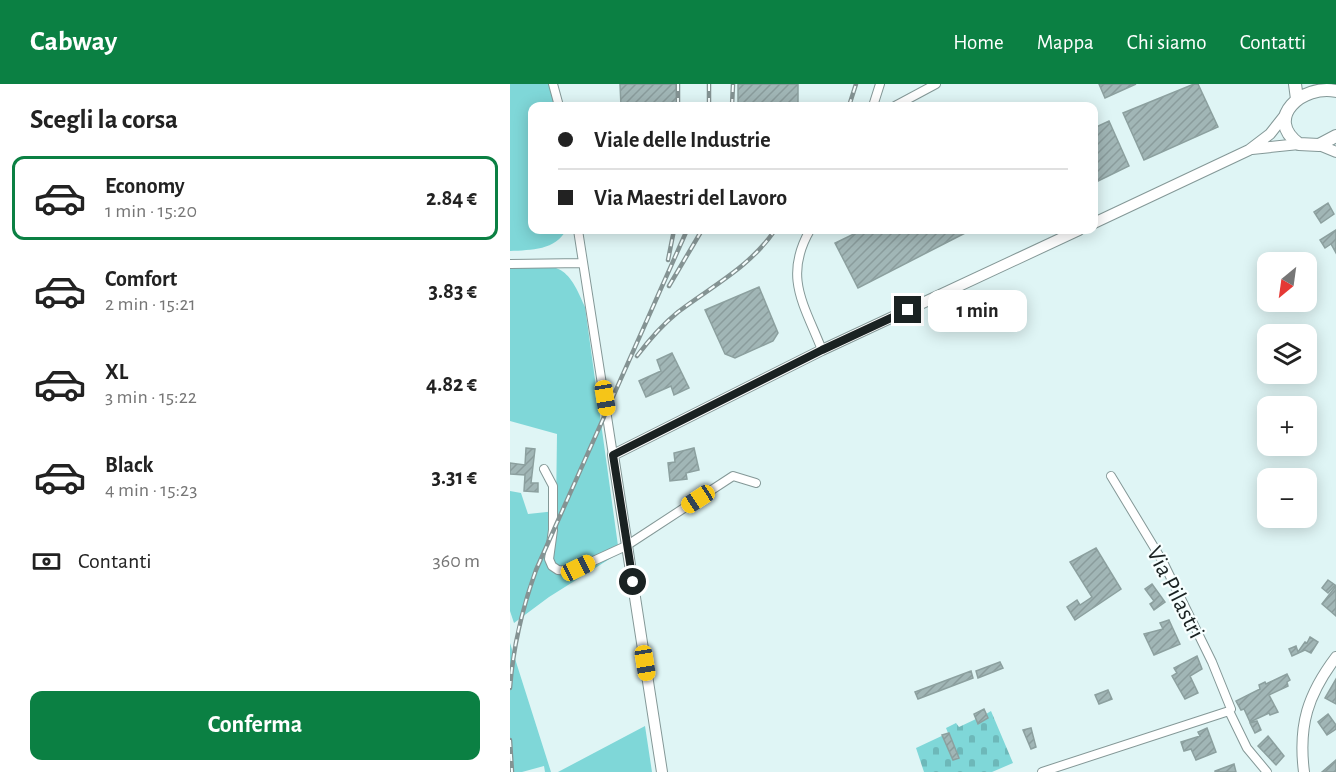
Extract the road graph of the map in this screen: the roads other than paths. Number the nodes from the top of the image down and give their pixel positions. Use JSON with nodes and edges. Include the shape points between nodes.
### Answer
{"nodes":[{"id":1,"x":552,"y":84,"type":"edge"},
{"id":2,"x":880,"y":84,"type":"edge"},
{"id":3,"x":1295,"y":84,"type":"edge"},
{"id":4,"x":931,"y":85,"type":"edge"},
{"id":5,"x":1326,"y":88,"type":"edge"},
{"id":6,"x":1297,"y":99,"type":"junction"},
{"id":7,"x":558,"y":102,"type":"edge"},
{"id":8,"x":874,"y":102,"type":"edge"},
{"id":9,"x":902,"y":102,"type":"edge"},
{"id":10,"x":1285,"y":115,"type":"junction"},
{"id":11,"x":1336,"y":136,"type":"edge"},
{"id":12,"x":1299,"y":144,"type":"junction"},
{"id":13,"x":1319,"y":145,"type":"junction"},
{"id":14,"x":1249,"y":150,"type":"junction"},
{"id":15,"x":1336,"y":152,"type":"edge"},
{"id":16,"x":1098,"y":221,"type":"edge"},
{"id":17,"x":579,"y":234,"type":"edge"},
{"id":18,"x":808,"y":234,"type":"edge"},
{"id":19,"x":1070,"y":234,"type":"edge"},
{"id":20,"x":583,"y":263,"type":"junction"},
{"id":21,"x":510,"y":264,"type":"edge"},
{"id":22,"x":822,"y":350,"type":"junction"},
{"id":23,"x":613,"y":455,"type":"junction"},
{"id":24,"x":544,"y":469,"type":"dead end"},
{"id":25,"x":1112,"y":476,"type":"dead end"},
{"id":26,"x":756,"y":483,"type":"dead end"},
{"id":27,"x":626,"y":546,"type":"junction"},
{"id":28,"x":1336,"y":657,"type":"edge"},
{"id":29,"x":1228,"y":711,"type":"junction"},
{"id":30,"x":1062,"y":769,"type":"edge"},
{"id":31,"x":662,"y":772,"type":"edge"},
{"id":32,"x":1042,"y":772,"type":"edge"},
{"id":33,"x":1267,"y":772,"type":"edge"},
{"id":34,"x":1304,"y":772,"type":"edge"}],
"edges":[{"from":1,"to":7,"type":"street"},
{"from":2,"to":8,"type":"street"},
{"from":3,"to":6,"type":"main road"},
{"from":4,"to":9,"type":"street"},
{"from":5,"to":6,"type":"main road"},
{"from":6,"to":10,"type":"main road"},
{"from":10,"to":12,"type":"main road","via":[[1287,132]]},
{"from":10,"to":14,"type":"street","via":[[1270,134]]},
{"from":11,"to":13,"type":"main road"},
{"from":12,"to":13,"type":"main road"},
{"from":12,"to":14,"type":"street"},
{"from":13,"to":15,"type":"street"},
{"from":14,"to":16,"type":"street"},
{"from":17,"to":20,"type":"street"},
{"from":18,"to":22,"type":"street","via":[[798,257],[796,279]]},
{"from":19,"to":22,"type":"street"},
{"from":20,"to":21,"type":"street"},
{"from":20,"to":23,"type":"street"},
{"from":22,"to":23,"type":"street"},
{"from":23,"to":27,"type":"street"},
{"from":24,"to":27,"type":"street","via":[[554,486],[549,559],[552,566],[558,570],[578,568]]},
{"from":25,"to":29,"type":"street","name":"Via Pilastri","via":[[1162,562],[1212,662],[1231,709]]},
{"from":26,"to":27,"type":"street","via":[[733,476]]},
{"from":27,"to":31,"type":"street"},
{"from":28,"to":34,"type":"street","via":[[1309,702],[1304,722]]},
{"from":29,"to":30,"type":"street"},
{"from":29,"to":33,"type":"street","name":"Via Pilastri","via":[[1247,748]]},
{"from":30,"to":32,"type":"street"}]}
